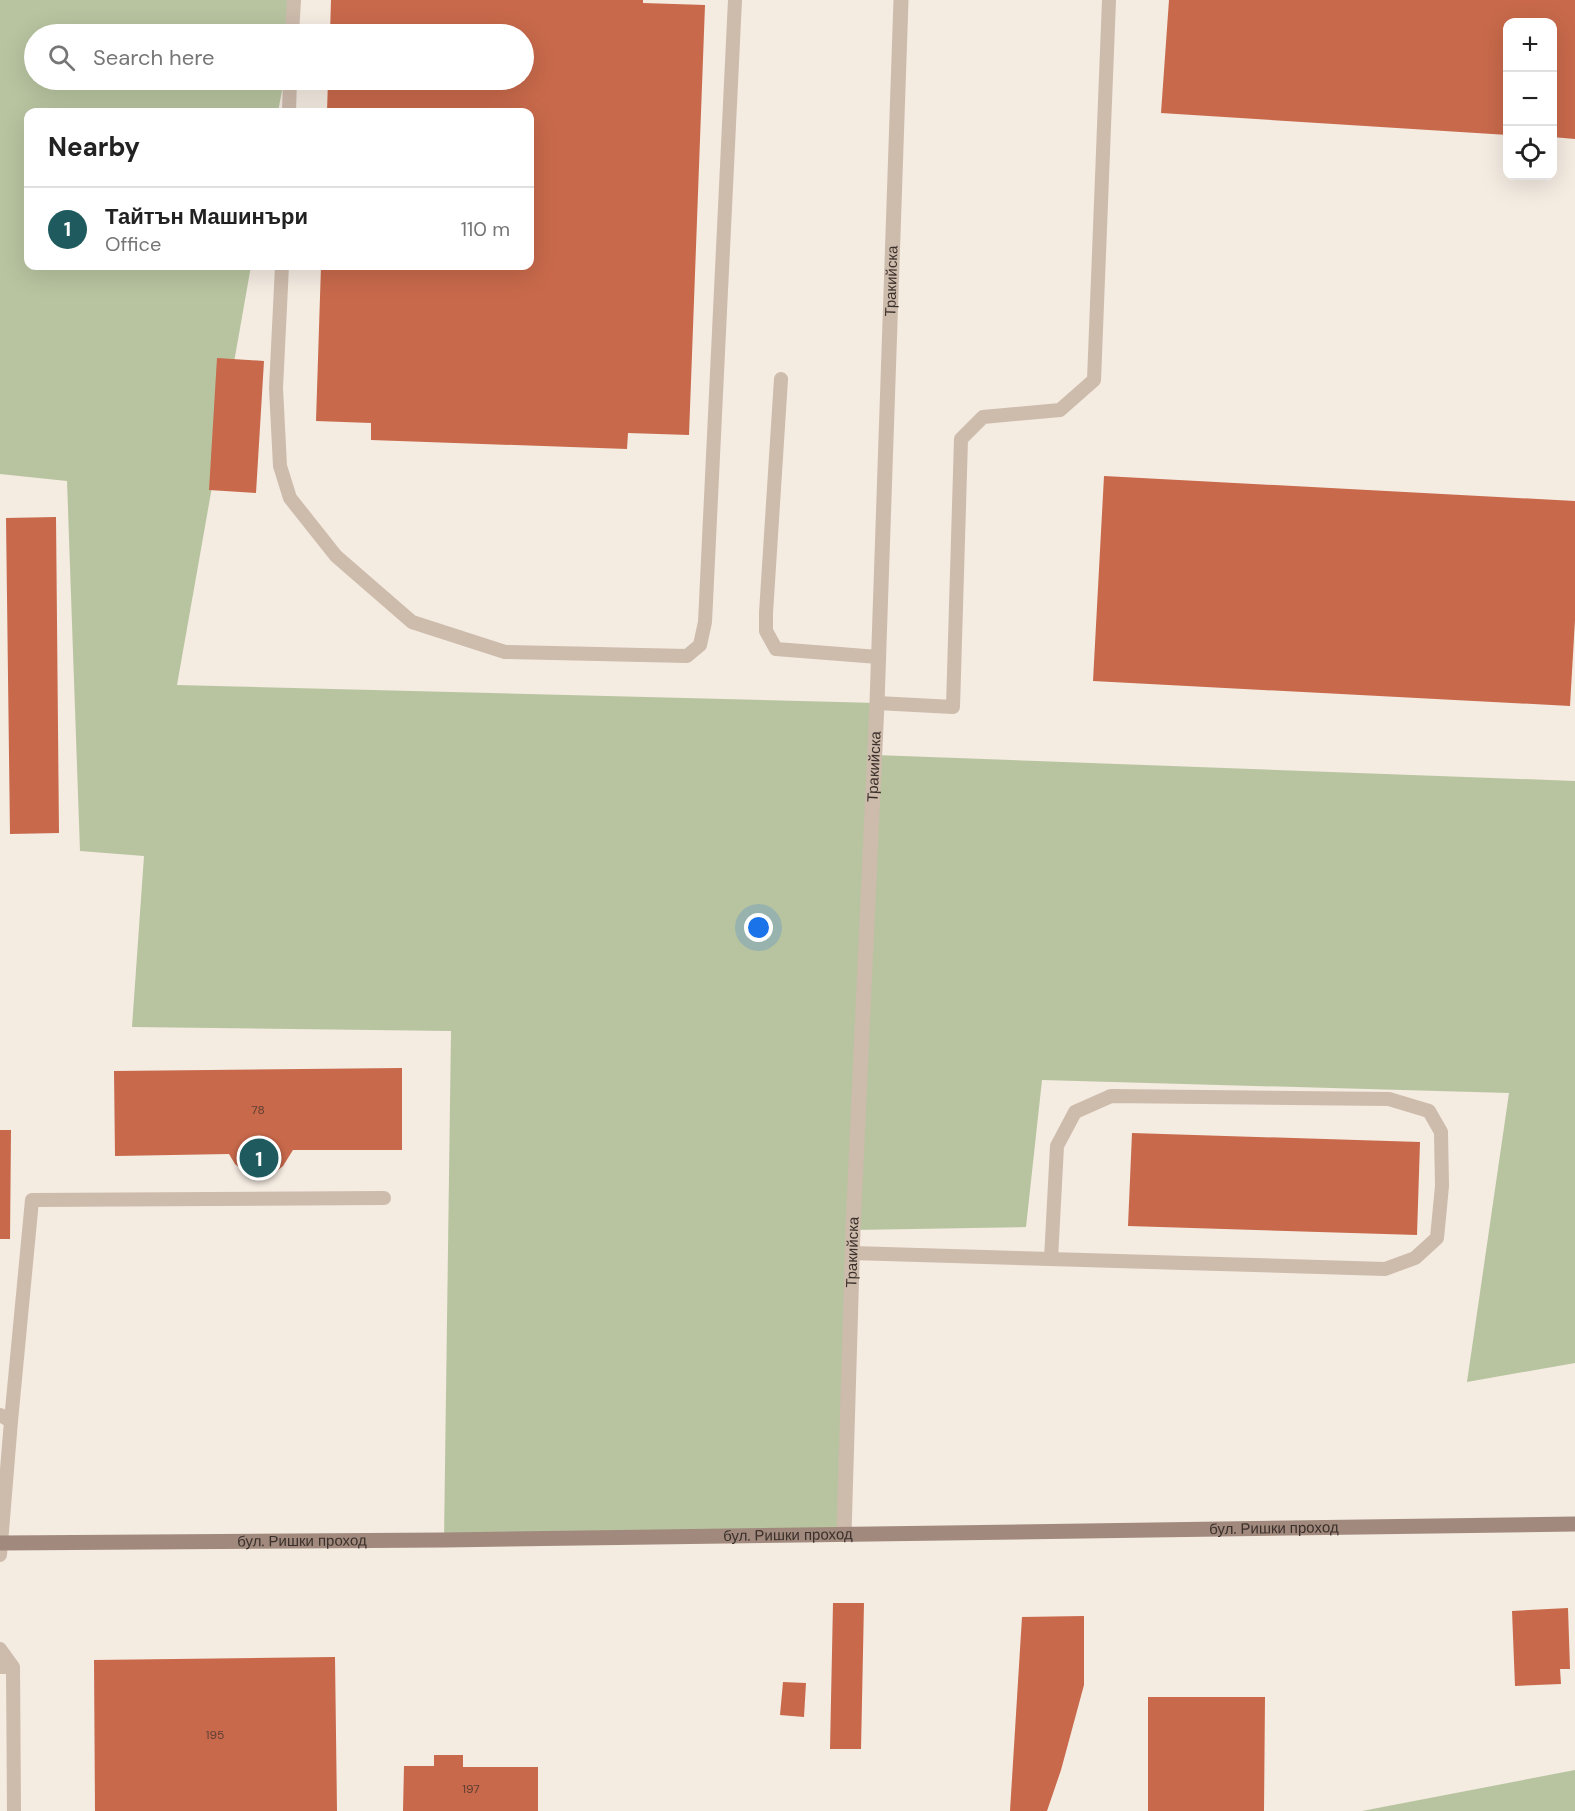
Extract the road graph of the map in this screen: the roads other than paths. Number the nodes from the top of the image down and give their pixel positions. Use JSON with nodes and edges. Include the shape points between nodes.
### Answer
{"nodes":[{"id":1,"x":294,"y":0,"type":"edge"},
{"id":2,"x":735,"y":0,"type":"edge"},
{"id":3,"x":892,"y":0,"type":"edge"},
{"id":4,"x":901,"y":0,"type":"edge"},
{"id":5,"x":1109,"y":0,"type":"edge"},
{"id":6,"x":293,"y":24,"type":"edge"},
{"id":7,"x":900,"y":28,"type":"junction"},
{"id":8,"x":290,"y":90,"type":"edge"},
{"id":9,"x":289,"y":108,"type":"edge"},
{"id":10,"x":282,"y":270,"type":"edge"},
{"id":11,"x":781,"y":379,"type":"dead end"},
{"id":12,"x":878,"y":657,"type":"junction"},
{"id":13,"x":877,"y":704,"type":"junction"},
{"id":14,"x":384,"y":1198,"type":"dead end"},
{"id":15,"x":852,"y":1253,"type":"junction"},
{"id":16,"x":1051,"y":1259,"type":"junction"},
{"id":17,"x":6,"y":1418,"type":"edge"},
{"id":18,"x":1575,"y":1524,"type":"edge"},
{"id":19,"x":844,"y":1534,"type":"junction"},
{"id":20,"x":0,"y":1547,"type":"edge"},
{"id":21,"x":0,"y":1649,"type":"edge"},
{"id":22,"x":7,"y":1667,"type":"edge"},
{"id":23,"x":14,"y":1811,"type":"edge"}],
"edges":[{"from":1,"to":6,"type":"lane"},
{"from":2,"to":10,"type":"lane","via":[[705,622],[700,645],[687,656],[505,652],[412,622],[336,556],[290,498],[280,466],[276,388]]},
{"from":3,"to":7,"type":"lane"},
{"from":4,"to":7,"type":"street","name":"Тракийска"},
{"from":5,"to":13,"type":"lane","via":[[1094,380],[1060,410],[982,417],[961,438],[953,707]]},
{"from":7,"to":12,"type":"street","name":"Тракийска"},
{"from":8,"to":9,"type":"lane"},
{"from":11,"to":12,"type":"lane","via":[[766,631],[776,649]]},
{"from":12,"to":13,"type":"street","name":"Тракийска"},
{"from":13,"to":15,"type":"street","name":"Тракийска"},
{"from":14,"to":17,"type":"lane","via":[[32,1200]]},
{"from":15,"to":16,"type":"lane"},
{"from":15,"to":19,"type":"street","name":"Тракийска"},
{"from":16,"to":16,"type":"lane","via":[[1385,1269],[1415,1258],[1437,1238],[1442,1186],[1441,1132],[1429,1111],[1389,1099],[1111,1096],[1075,1112],[1057,1146]]},
{"from":17,"to":20,"type":"lane"},
{"from":18,"to":19,"type":"main road","name":"бул. Ришки проход"},
{"from":19,"to":20,"type":"main road","name":"бул. Ришки проход"},
{"from":21,"to":22,"type":"lane"},
{"from":22,"to":23,"type":"lane"}]}
